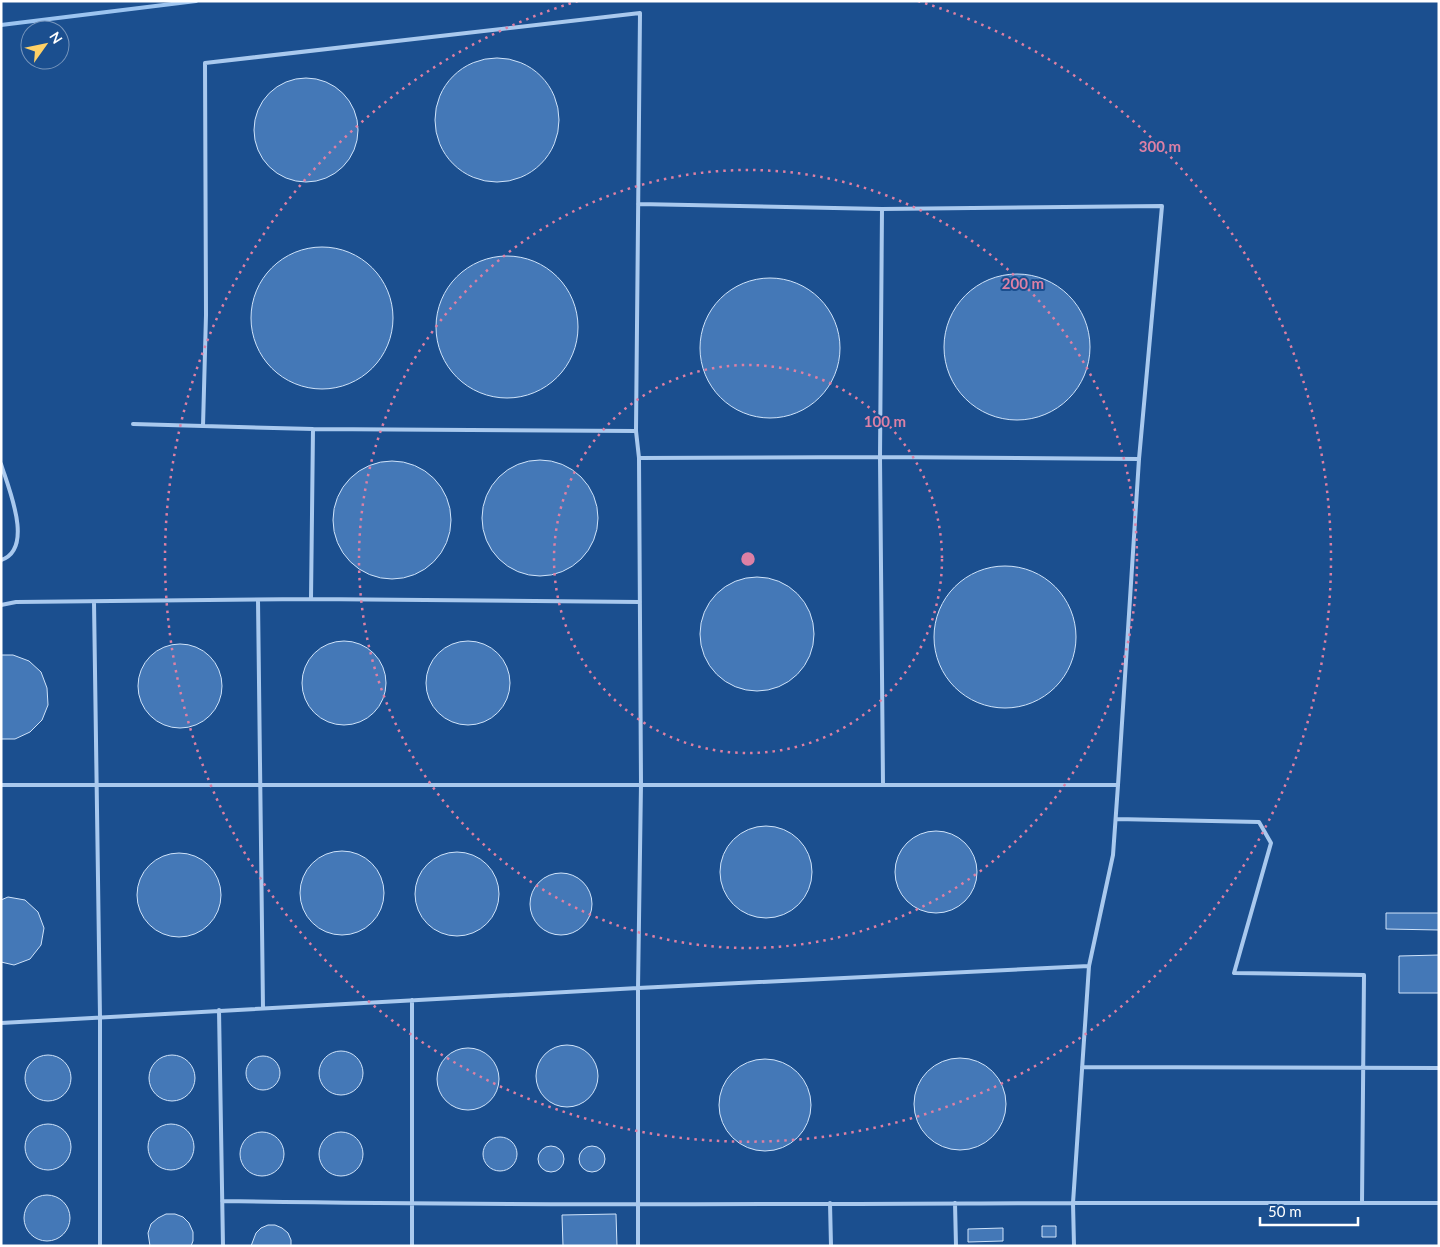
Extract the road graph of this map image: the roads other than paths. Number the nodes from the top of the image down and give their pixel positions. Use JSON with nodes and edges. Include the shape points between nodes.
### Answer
{"nodes":[{"id":1,"x":638,"y":204,"type":"junction"},
{"id":2,"x":882,"y":209,"type":"junction"},
{"id":3,"x":133,"y":424,"type":"dead end"},
{"id":4,"x":203,"y":426,"type":"junction"},
{"id":5,"x":313,"y":429,"type":"junction"},
{"id":6,"x":636,"y":431,"type":"junction"},
{"id":7,"x":880,"y":457,"type":"junction"},
{"id":8,"x":639,"y":458,"type":"junction"},
{"id":9,"x":1139,"y":459,"type":"junction"},
{"id":10,"x":1,"y":464,"type":"edge"},
{"id":11,"x":1,"y":560,"type":"edge"},
{"id":12,"x":311,"y":599,"type":"junction"},
{"id":13,"x":258,"y":600,"type":"junction"},
{"id":14,"x":94,"y":602,"type":"junction"},
{"id":15,"x":640,"y":602,"type":"junction"},
{"id":16,"x":1,"y":605,"type":"edge"},
{"id":17,"x":261,"y":784,"type":"junction"},
{"id":18,"x":641,"y":784,"type":"junction"},
{"id":19,"x":883,"y":784,"type":"junction"},
{"id":20,"x":1,"y":785,"type":"edge"},
{"id":21,"x":95,"y":785,"type":"junction"},
{"id":22,"x":1118,"y":785,"type":"junction"},
{"id":23,"x":1116,"y":819,"type":"junction"},
{"id":24,"x":1089,"y":966,"type":"junction"},
{"id":25,"x":638,"y":988,"type":"junction"},
{"id":26,"x":412,"y":1000,"type":"junction"},
{"id":27,"x":263,"y":1008,"type":"junction"},
{"id":28,"x":219,"y":1010,"type":"junction"},
{"id":29,"x":100,"y":1017,"type":"junction"},
{"id":30,"x":1,"y":1023,"type":"edge"},
{"id":31,"x":1082,"y":1067,"type":"junction"},
{"id":32,"x":1363,"y":1068,"type":"junction"},
{"id":33,"x":1439,"y":1068,"type":"edge"},
{"id":34,"x":222,"y":1201,"type":"junction"},
{"id":35,"x":830,"y":1203,"type":"junction"},
{"id":36,"x":955,"y":1203,"type":"junction"},
{"id":37,"x":1074,"y":1203,"type":"junction"},
{"id":38,"x":1362,"y":1203,"type":"junction"},
{"id":39,"x":1439,"y":1203,"type":"edge"},
{"id":40,"x":412,"y":1204,"type":"junction"},
{"id":41,"x":638,"y":1205,"type":"junction"},
{"id":42,"x":100,"y":1246,"type":"edge"},
{"id":43,"x":223,"y":1246,"type":"edge"},
{"id":44,"x":412,"y":1246,"type":"edge"},
{"id":45,"x":638,"y":1246,"type":"edge"},
{"id":46,"x":831,"y":1246,"type":"edge"},
{"id":47,"x":956,"y":1246,"type":"edge"},
{"id":48,"x":1074,"y":1246,"type":"edge"}],
"edges":[{"from":1,"to":2,"type":"lane"},
{"from":1,"to":4,"type":"lane","via":[[640,12],[205,63]]},
{"from":1,"to":6,"type":"lane"},
{"from":2,"to":7,"type":"lane"},
{"from":2,"to":9,"type":"lane","via":[[1162,206]]},
{"from":3,"to":4,"type":"lane"},
{"from":4,"to":5,"type":"lane"},
{"from":5,"to":6,"type":"lane"},
{"from":5,"to":12,"type":"lane"},
{"from":6,"to":8,"type":"lane"},
{"from":7,"to":8,"type":"lane"},
{"from":7,"to":9,"type":"lane"},
{"from":7,"to":19,"type":"lane"},
{"from":8,"to":15,"type":"lane"},
{"from":9,"to":22,"type":"lane"},
{"from":10,"to":11,"type":"lane","via":[[17,522],[18,539],[13,553]]},
{"from":12,"to":13,"type":"lane"},
{"from":12,"to":15,"type":"lane"},
{"from":13,"to":14,"type":"lane"},
{"from":13,"to":17,"type":"lane"},
{"from":14,"to":16,"type":"lane","via":[[16,602]]},
{"from":14,"to":21,"type":"lane"},
{"from":15,"to":18,"type":"lane"},
{"from":17,"to":18,"type":"lane"},
{"from":17,"to":21,"type":"lane"},
{"from":17,"to":27,"type":"lane"},
{"from":18,"to":19,"type":"lane"},
{"from":18,"to":25,"type":"lane"},
{"from":19,"to":22,"type":"lane"},
{"from":20,"to":21,"type":"lane"},
{"from":21,"to":29,"type":"lane"},
{"from":22,"to":23,"type":"lane"},
{"from":23,"to":24,"type":"lane","via":[[1113,855]]},
{"from":23,"to":32,"type":"lane","via":[[1259,822],[1271,842],[1234,973],[1364,974]]},
{"from":24,"to":25,"type":"lane"},
{"from":24,"to":31,"type":"lane"},
{"from":25,"to":26,"type":"lane"},
{"from":25,"to":41,"type":"lane"},
{"from":26,"to":27,"type":"lane"},
{"from":26,"to":40,"type":"lane"},
{"from":27,"to":28,"type":"lane"},
{"from":28,"to":29,"type":"lane"},
{"from":28,"to":34,"type":"lane"},
{"from":29,"to":30,"type":"lane"},
{"from":29,"to":42,"type":"lane"},
{"from":31,"to":32,"type":"lane"},
{"from":31,"to":37,"type":"lane"},
{"from":32,"to":33,"type":"lane"},
{"from":32,"to":38,"type":"lane"},
{"from":34,"to":40,"type":"lane"},
{"from":34,"to":43,"type":"lane"},
{"from":35,"to":36,"type":"lane"},
{"from":35,"to":41,"type":"lane"},
{"from":35,"to":46,"type":"lane"},
{"from":36,"to":37,"type":"lane"},
{"from":36,"to":47,"type":"lane"},
{"from":37,"to":38,"type":"lane"},
{"from":37,"to":48,"type":"lane"},
{"from":38,"to":39,"type":"lane"},
{"from":40,"to":41,"type":"lane"},
{"from":40,"to":44,"type":"lane"},
{"from":41,"to":45,"type":"lane"}]}
